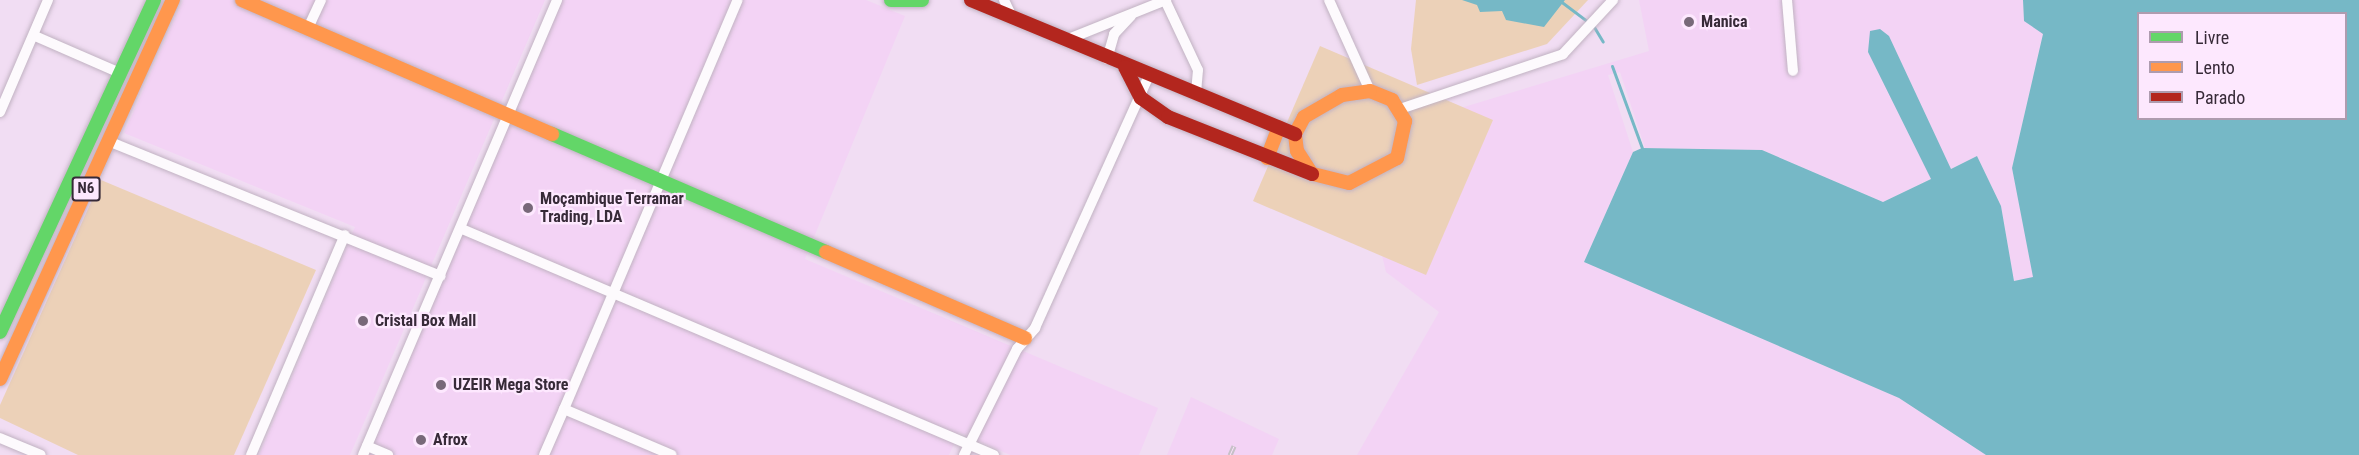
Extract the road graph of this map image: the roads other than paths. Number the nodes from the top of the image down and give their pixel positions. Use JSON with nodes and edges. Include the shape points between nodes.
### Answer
{"nodes":[{"id":1,"x":48,"y":0,"type":"edge"},
{"id":2,"x":154,"y":0,"type":"edge"},
{"id":3,"x":173,"y":0,"type":"edge"},
{"id":4,"x":242,"y":0,"type":"edge"},
{"id":5,"x":321,"y":0,"type":"edge"},
{"id":6,"x":557,"y":0,"type":"edge"},
{"id":7,"x":738,"y":0,"type":"edge"},
{"id":8,"x":891,"y":0,"type":"edge"},
{"id":9,"x":922,"y":0,"type":"edge"},
{"id":10,"x":971,"y":0,"type":"edge"},
{"id":11,"x":1004,"y":0,"type":"edge"},
{"id":12,"x":1165,"y":0,"type":"edge"},
{"id":13,"x":1329,"y":0,"type":"edge"},
{"id":14,"x":1613,"y":0,"type":"edge"},
{"id":15,"x":1787,"y":0,"type":"edge"},
{"id":16,"x":1131,"y":16,"type":"junction"},
{"id":17,"x":1012,"y":17,"type":"junction"},
{"id":18,"x":145,"y":18,"type":"junction"},
{"id":19,"x":161,"y":25,"type":"junction"},
{"id":20,"x":308,"y":28,"type":"junction"},
{"id":21,"x":35,"y":36,"type":"junction"},
{"id":22,"x":1063,"y":42,"type":"junction"},
{"id":23,"x":1107,"y":59,"type":"junction"},
{"id":24,"x":1125,"y":67,"type":"junction"},
{"id":25,"x":1793,"y":71,"type":"dead end"},
{"id":26,"x":120,"y":73,"type":"junction"},
{"id":27,"x":1149,"y":75,"type":"junction"},
{"id":28,"x":1370,"y":91,"type":"junction"},
{"id":29,"x":1196,"y":94,"type":"junction"},
{"id":30,"x":1141,"y":98,"type":"junction"},
{"id":31,"x":1400,"y":109,"type":"junction"},
{"id":32,"x":0,"y":112,"type":"edge"},
{"id":33,"x":101,"y":113,"type":"junction"},
{"id":34,"x":510,"y":115,"type":"junction"},
{"id":35,"x":118,"y":119,"type":"junction"},
{"id":36,"x":1279,"y":127,"type":"junction"},
{"id":37,"x":1296,"y":134,"type":"junction"},
{"id":38,"x":108,"y":141,"type":"junction"},
{"id":39,"x":84,"y":150,"type":"junction"},
{"id":40,"x":101,"y":156,"type":"junction"},
{"id":41,"x":1267,"y":158,"type":"junction"},
{"id":42,"x":1312,"y":174,"type":"junction"},
{"id":43,"x":662,"y":180,"type":"junction"},
{"id":44,"x":462,"y":229,"type":"junction"},
{"id":45,"x":345,"y":235,"type":"junction"},
{"id":46,"x":441,"y":276,"type":"junction"},
{"id":47,"x":613,"y":296,"type":"junction"},
{"id":48,"x":0,"y":332,"type":"edge"},
{"id":49,"x":1025,"y":338,"type":"junction"},
{"id":50,"x":0,"y":378,"type":"edge"},
{"id":51,"x":564,"y":409,"type":"junction"},
{"id":52,"x":0,"y":438,"type":"edge"},
{"id":53,"x":969,"y":444,"type":"junction"},
{"id":54,"x":365,"y":450,"type":"edge"},
{"id":55,"x":41,"y":455,"type":"edge"},
{"id":56,"x":251,"y":455,"type":"edge"},
{"id":57,"x":388,"y":455,"type":"edge"},
{"id":58,"x":544,"y":455,"type":"edge"},
{"id":59,"x":672,"y":455,"type":"edge"},
{"id":60,"x":964,"y":455,"type":"edge"},
{"id":61,"x":994,"y":455,"type":"edge"}],
"edges":[{"from":1,"to":21,"type":"street"},
{"from":2,"to":18,"type":"main road","number":"N6"},
{"from":3,"to":19,"type":"main road","number":"N6"},
{"from":4,"to":20,"type":"main road"},
{"from":5,"to":20,"type":"street"},
{"from":6,"to":34,"type":"street"},
{"from":7,"to":43,"type":"street"},
{"from":8,"to":9,"type":"main road"},
{"from":10,"to":17,"type":"main road"},
{"from":11,"to":17,"type":"street"},
{"from":12,"to":16,"type":"street"},
{"from":12,"to":29,"type":"street","via":[[1198,70]]},
{"from":13,"to":28,"type":"street"},
{"from":14,"to":31,"type":"street","via":[[1563,54],[1512,75]]},
{"from":15,"to":25,"type":"street"},
{"from":16,"to":22,"type":"street"},
{"from":16,"to":23,"type":"street","via":[[1114,34]]},
{"from":17,"to":22,"type":"main road"},
{"from":18,"to":19,"type":"main road"},
{"from":18,"to":26,"type":"main road","number":"N6"},
{"from":19,"to":35,"type":"main road","number":"N6"},
{"from":20,"to":34,"type":"main road"},
{"from":21,"to":26,"type":"street"},
{"from":21,"to":32,"type":"street"},
{"from":22,"to":23,"type":"main road"},
{"from":23,"to":24,"type":"main road"},
{"from":24,"to":27,"type":"main road"},
{"from":24,"to":30,"type":"main road"},
{"from":26,"to":33,"type":"main road","number":"N6"},
{"from":27,"to":29,"type":"main road"},
{"from":27,"to":30,"type":"street"},
{"from":28,"to":31,"type":"main road"},
{"from":28,"to":37,"type":"main road","via":[[1321,104],[1304,117]]},
{"from":29,"to":36,"type":"main road"},
{"from":30,"to":41,"type":"main road","via":[[1168,117]]},
{"from":30,"to":49,"type":"street","via":[[1078,240]]},
{"from":31,"to":42,"type":"main road","via":[[1406,133],[1396,158],[1349,183]]},
{"from":33,"to":35,"type":"main road"},
{"from":33,"to":39,"type":"main road","number":"N6"},
{"from":34,"to":43,"type":"main road"},
{"from":34,"to":44,"type":"street"},
{"from":35,"to":38,"type":"main road","number":"N6"},
{"from":36,"to":37,"type":"main road"},
{"from":36,"to":41,"type":"main road"},
{"from":37,"to":42,"type":"main road","via":[[1302,163]]},
{"from":38,"to":40,"type":"main road","number":"N6"},
{"from":38,"to":45,"type":"street"},
{"from":39,"to":40,"type":"main road"},
{"from":39,"to":48,"type":"main road","number":"N6"},
{"from":40,"to":50,"type":"main road","number":"N6"},
{"from":41,"to":42,"type":"main road"},
{"from":43,"to":47,"type":"street"},
{"from":43,"to":49,"type":"main road"},
{"from":44,"to":46,"type":"street"},
{"from":44,"to":47,"type":"street"},
{"from":45,"to":46,"type":"street"},
{"from":45,"to":56,"type":"street"},
{"from":46,"to":54,"type":"street"},
{"from":47,"to":51,"type":"street"},
{"from":47,"to":53,"type":"street"},
{"from":49,"to":53,"type":"street"},
{"from":51,"to":58,"type":"street"},
{"from":51,"to":59,"type":"street"},
{"from":52,"to":55,"type":"street"},
{"from":53,"to":60,"type":"street"},
{"from":53,"to":61,"type":"street"},
{"from":54,"to":57,"type":"street"}]}
